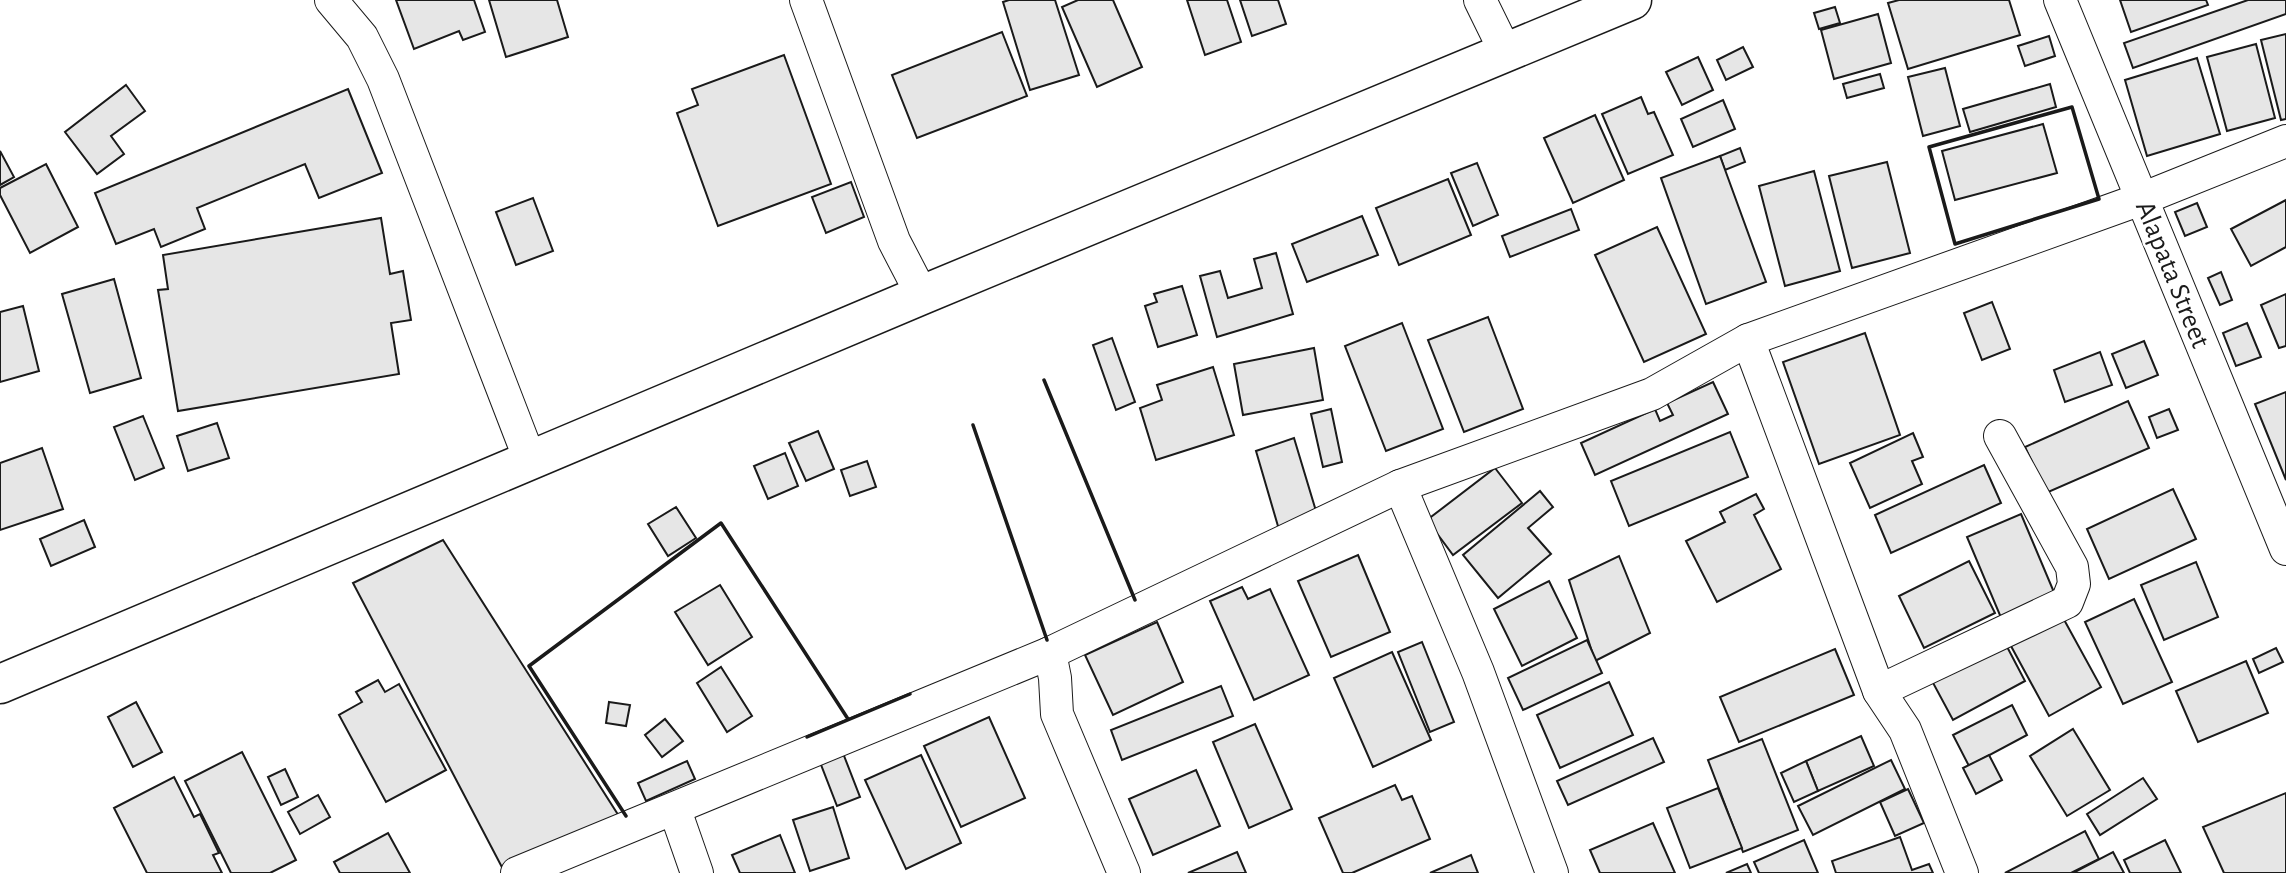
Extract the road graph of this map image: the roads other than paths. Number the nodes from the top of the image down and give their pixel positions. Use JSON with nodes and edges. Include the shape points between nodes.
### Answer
{"nodes":[{"id":1,"x":331,"y":0,"type":"edge"},
{"id":2,"x":806,"y":0,"type":"edge"},
{"id":3,"x":1480,"y":0,"type":"edge"},
{"id":4,"x":1632,"y":0,"type":"edge"},
{"id":5,"x":2060,"y":0,"type":"edge"},
{"id":6,"x":1506,"y":53,"type":"junction"},
{"id":7,"x":2286,"y":141,"type":"edge"},
{"id":8,"x":2144,"y":198,"type":"junction"},
{"id":9,"x":922,"y":295,"type":"junction"},
{"id":10,"x":1748,"y":340,"type":"junction"},
{"id":11,"x":2000,"y":436,"type":"dead end"},
{"id":12,"x":530,"y":460,"type":"junction"},
{"id":13,"x":1400,"y":486,"type":"junction"},
{"id":14,"x":2286,"y":549,"type":"edge"},
{"id":15,"x":1050,"y":653,"type":"junction"},
{"id":16,"x":0,"y":684,"type":"edge"},
{"id":17,"x":1879,"y":691,"type":"junction"},
{"id":18,"x":674,"y":810,"type":"junction"},
{"id":19,"x":516,"y":873,"type":"edge"},
{"id":20,"x":697,"y":873,"type":"edge"},
{"id":21,"x":1124,"y":873,"type":"edge"},
{"id":22,"x":1552,"y":873,"type":"edge"},
{"id":23,"x":1962,"y":873,"type":"edge"}],
"edges":[{"from":1,"to":12,"type":"street","via":[[362,37],[383,79]]},
{"from":2,"to":9,"type":"street","via":[[894,241]]},
{"from":3,"to":6,"type":"street"},
{"from":4,"to":6,"type":"street"},
{"from":5,"to":8,"type":"street","name":"Alapata Street"},
{"from":6,"to":9,"type":"street"},
{"from":7,"to":8,"type":"street"},
{"from":8,"to":10,"type":"street"},
{"from":8,"to":14,"type":"street","name":"Alapata Street"},
{"from":9,"to":12,"type":"street"},
{"from":10,"to":13,"type":"street","via":[[1652,394]]},
{"from":10,"to":17,"type":"street"},
{"from":11,"to":17,"type":"street","via":[[2072,567],[2074,584],[2067,601]]},
{"from":12,"to":16,"type":"street"},
{"from":13,"to":15,"type":"street"},
{"from":13,"to":22,"type":"street","via":[[1478,672]]},
{"from":15,"to":18,"type":"street"},
{"from":15,"to":21,"type":"street","via":[[1057,714]]},
{"from":17,"to":23,"type":"street","via":[[1905,730]]},
{"from":18,"to":19,"type":"street"},
{"from":18,"to":20,"type":"street"}]}
